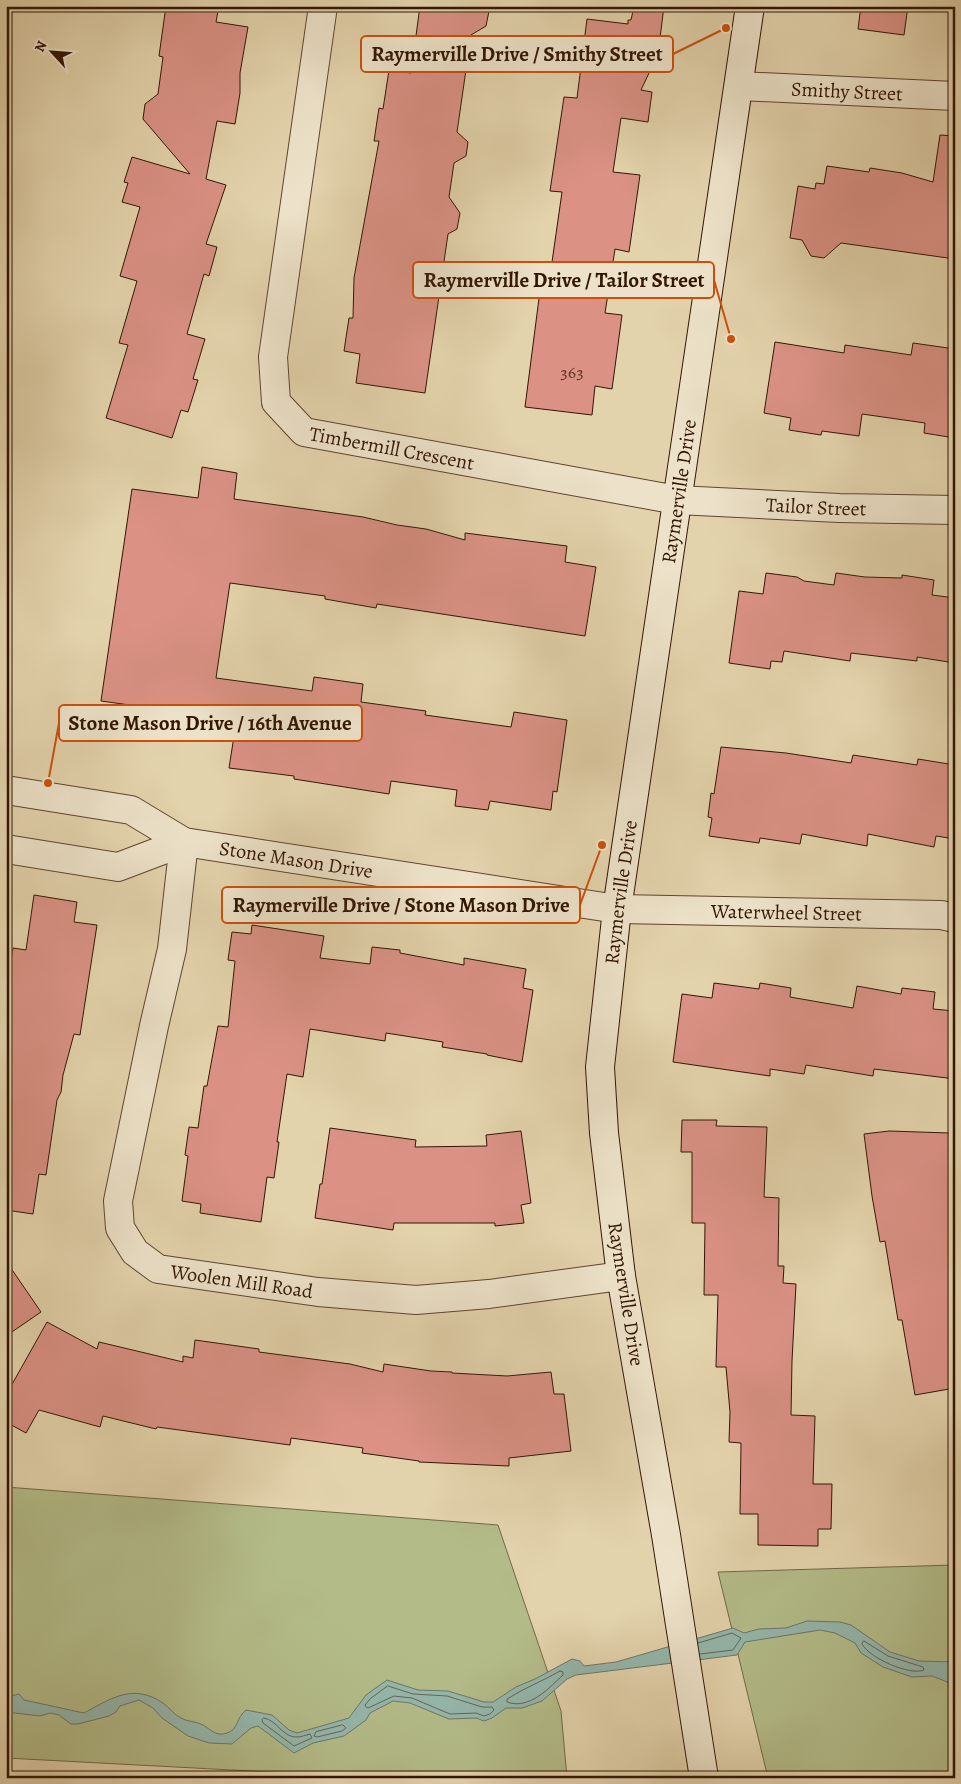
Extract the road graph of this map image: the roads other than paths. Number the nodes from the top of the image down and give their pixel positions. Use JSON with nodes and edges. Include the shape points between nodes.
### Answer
{"nodes":[{"id":1,"x":323,"y":6,"type":"edge"},
{"id":2,"x":750,"y":6,"type":"edge"},
{"id":3,"x":739,"y":86,"type":"junction"},
{"id":4,"x":955,"y":96,"type":"edge"},
{"id":5,"x":677,"y":500,"type":"junction"},
{"id":6,"x":955,"y":510,"type":"edge"},
{"id":7,"x":6,"y":790,"type":"edge"},
{"id":8,"x":184,"y":842,"type":"junction"},
{"id":9,"x":6,"y":849,"type":"edge"},
{"id":10,"x":617,"y":909,"type":"junction"},
{"id":11,"x":955,"y":918,"type":"edge"},
{"id":12,"x":621,"y":1276,"type":"junction"},
{"id":13,"x":704,"y":1778,"type":"edge"}],
"edges":[{"from":1,"to":5,"type":"street","name":"Timbermill Crescent","via":[[273,357],[276,402],[304,432]]},
{"from":2,"to":3,"type":"street","name":"Raymerville Drive"},
{"from":3,"to":4,"type":"street","name":"Smithy Street"},
{"from":3,"to":5,"type":"street","name":"Raymerville Drive"},
{"from":5,"to":6,"type":"street","name":"Tailor Street"},
{"from":5,"to":10,"type":"street","name":"Raymerville Drive"},
{"from":7,"to":8,"type":"street","name":"Stone Mason Drive","via":[[131,810]]},
{"from":8,"to":9,"type":"street","name":"Stone Mason Drive","via":[[118,867]]},
{"from":8,"to":10,"type":"street","name":"Stone Mason Drive"},
{"from":8,"to":12,"type":"street","name":"Woolen Mill Road","via":[[172,949],[118,1200],[120,1228],[135,1252],[158,1269],[318,1292],[416,1300],[489,1294]]},
{"from":10,"to":11,"type":"street","name":"Waterwheel Street","via":[[941,915]]},
{"from":10,"to":12,"type":"street","name":"Raymerville Drive","via":[[600,1067],[604,1133]]},
{"from":12,"to":13,"type":"street","name":"Raymerville Drive"}]}
